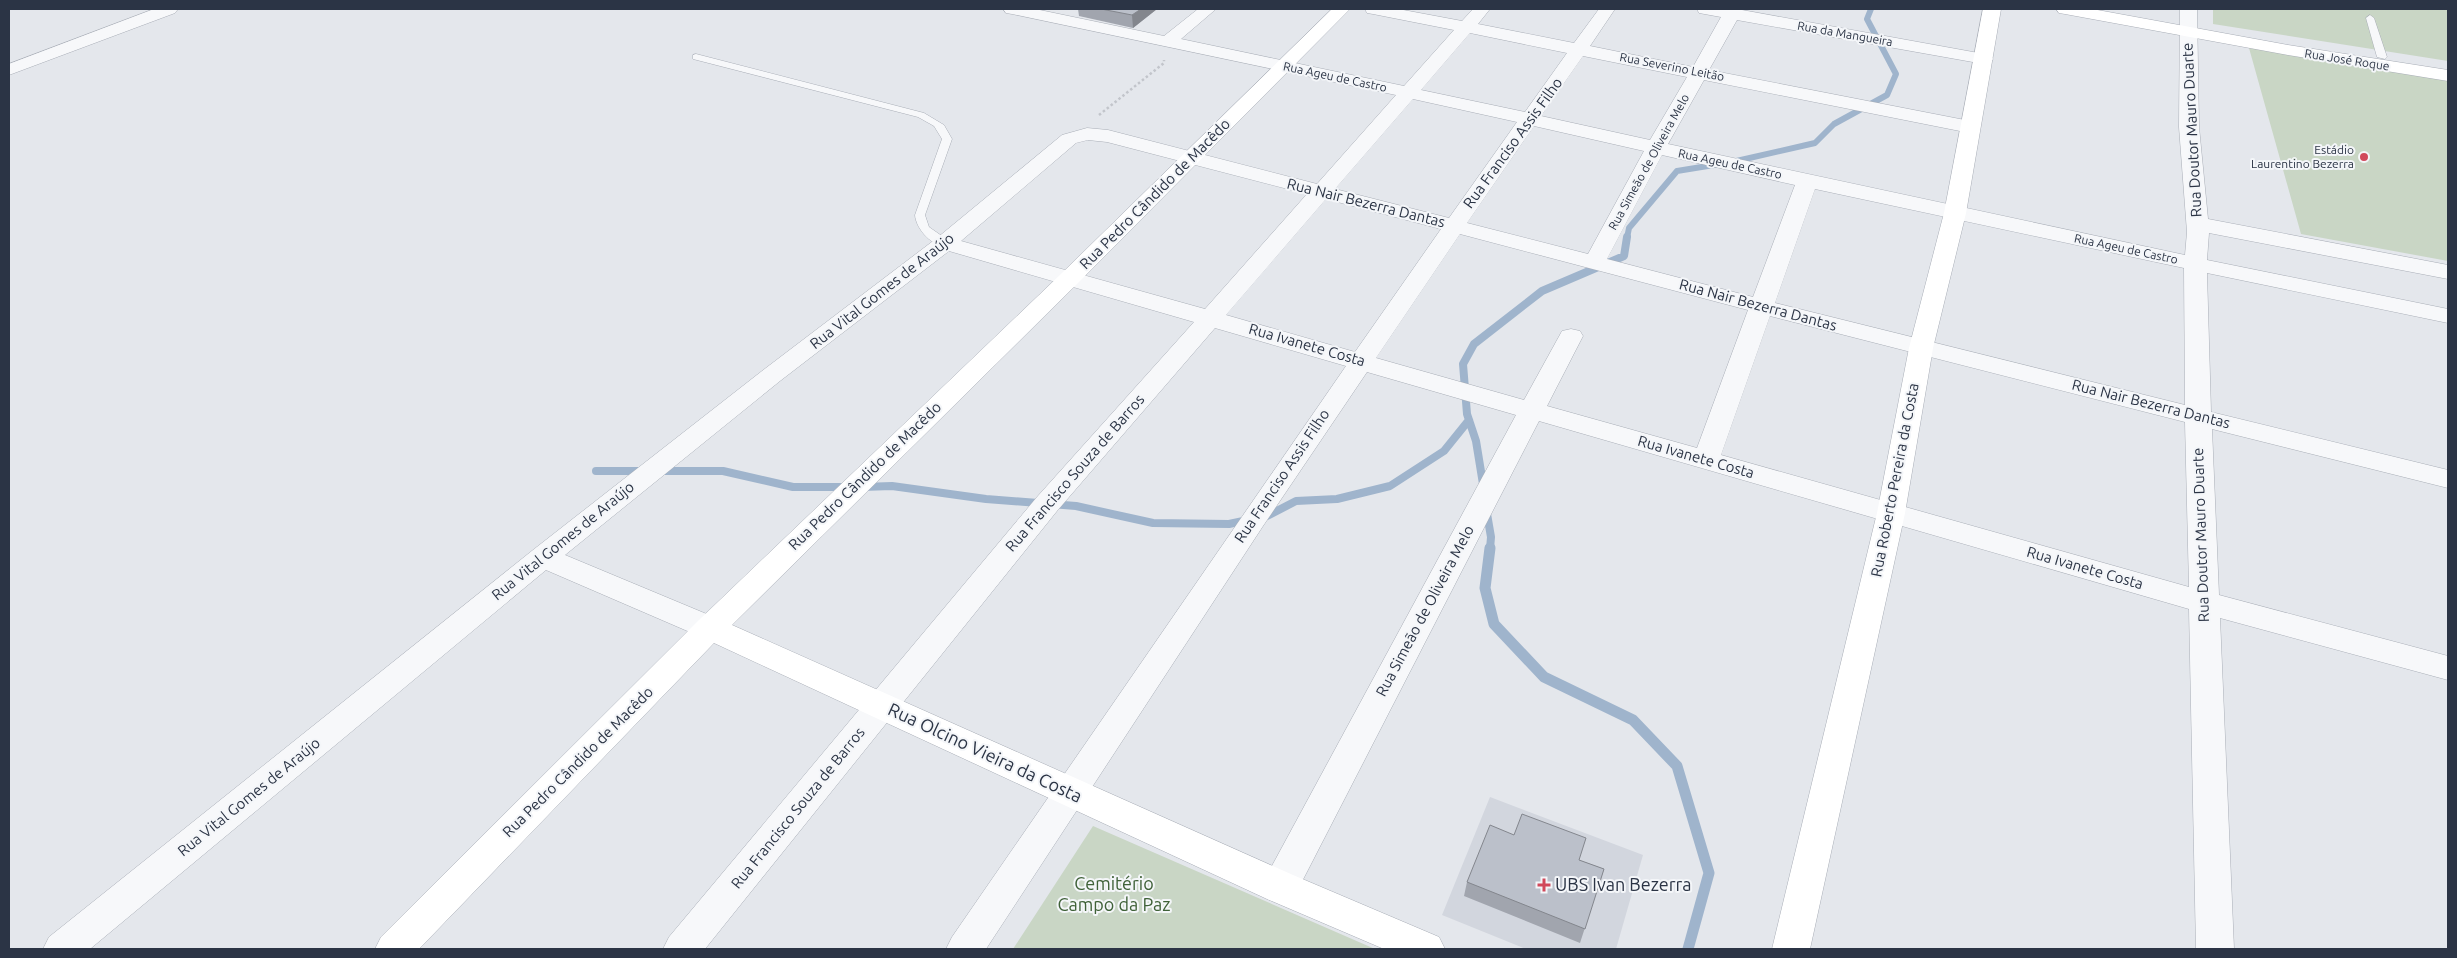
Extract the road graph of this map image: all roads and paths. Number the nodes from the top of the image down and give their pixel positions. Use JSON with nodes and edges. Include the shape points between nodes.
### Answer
{"nodes":[{"id":1,"x":169,"y":9,"type":"edge"},
{"id":2,"x":1012,"y":9,"type":"edge"},
{"id":3,"x":1208,"y":9,"type":"edge"},
{"id":4,"x":1341,"y":9,"type":"edge"},
{"id":5,"x":1373,"y":9,"type":"edge"},
{"id":6,"x":1607,"y":9,"type":"edge"},
{"id":7,"x":1706,"y":9,"type":"edge"},
{"id":8,"x":1992,"y":9,"type":"edge"},
{"id":9,"x":2066,"y":9,"type":"edge"},
{"id":10,"x":2188,"y":9,"type":"edge"},
{"id":11,"x":1733,"y":11,"type":"edge"},
{"id":12,"x":1474,"y":17,"type":"edge"},
{"id":13,"x":2370,"y":18,"type":"dead end"},
{"id":14,"x":2187,"y":30,"type":"junction"},
{"id":15,"x":2247,"y":41,"type":"junction"},
{"id":16,"x":1167,"y":42,"type":"junction"},
{"id":17,"x":1580,"y":49,"type":"junction"},
{"id":18,"x":696,"y":57,"type":"dead end"},
{"id":19,"x":2382,"y":57,"type":"junction"},
{"id":20,"x":1984,"y":59,"type":"junction"},
{"id":21,"x":1283,"y":66,"type":"junction"},
{"id":22,"x":2448,"y":68,"type":"edge"},
{"id":23,"x":9,"y":70,"type":"edge"},
{"id":24,"x":1698,"y":72,"type":"junction"},
{"id":25,"x":2448,"y":76,"type":"edge"},
{"id":26,"x":1408,"y":92,"type":"junction"},
{"id":27,"x":1530,"y":119,"type":"junction"},
{"id":28,"x":1970,"y":127,"type":"junction"},
{"id":29,"x":1069,"y":139,"type":"junction"},
{"id":30,"x":1656,"y":148,"type":"junction"},
{"id":31,"x":1190,"y":159,"type":"junction"},
{"id":32,"x":1807,"y":181,"type":"junction"},
{"id":33,"x":1320,"y":192,"type":"junction"},
{"id":34,"x":1955,"y":212,"type":"junction"},
{"id":35,"x":2198,"y":224,"type":"junction"},
{"id":36,"x":1455,"y":225,"type":"junction"},
{"id":37,"x":944,"y":242,"type":"junction"},
{"id":38,"x":1594,"y":263,"type":"junction"},
{"id":39,"x":2194,"y":264,"type":"junction"},
{"id":40,"x":2448,"y":272,"type":"edge"},
{"id":41,"x":1070,"y":278,"type":"junction"},
{"id":42,"x":1761,"y":306,"type":"junction"},
{"id":43,"x":2448,"y":316,"type":"edge"},
{"id":44,"x":1212,"y":318,"type":"junction"},
{"id":45,"x":1571,"y":336,"type":"dead end"},
{"id":46,"x":1921,"y":348,"type":"junction"},
{"id":47,"x":1361,"y":361,"type":"junction"},
{"id":48,"x":1530,"y":410,"type":"junction"},
{"id":49,"x":2198,"y":415,"type":"junction"},
{"id":50,"x":1706,"y":459,"type":"junction"},
{"id":51,"x":2448,"y":479,"type":"edge"},
{"id":52,"x":1891,"y":513,"type":"junction"},
{"id":53,"x":543,"y":557,"type":"junction"},
{"id":54,"x":2203,"y":602,"type":"junction"},
{"id":55,"x":710,"y":628,"type":"junction"},
{"id":56,"x":2448,"y":668,"type":"edge"},
{"id":57,"x":882,"y":706,"type":"junction"},
{"id":58,"x":1069,"y":792,"type":"junction"},
{"id":59,"x":1280,"y":887,"type":"junction"},
{"id":60,"x":62,"y":949,"type":"edge"},
{"id":61,"x":394,"y":949,"type":"edge"},
{"id":62,"x":682,"y":949,"type":"edge"},
{"id":63,"x":965,"y":949,"type":"edge"},
{"id":64,"x":1426,"y":949,"type":"edge"},
{"id":65,"x":1791,"y":949,"type":"edge"},
{"id":66,"x":2215,"y":949,"type":"edge"}],
"edges":[{"from":1,"to":23,"type":"street"},
{"from":2,"to":16,"type":"street","name":"Rua Ageu de Castro"},
{"from":3,"to":16,"type":"street"},
{"from":4,"to":21,"type":"street","name":"Rua Pedro Cândido de Macêdo"},
{"from":5,"to":12,"type":"street","name":"Rua Severino Leitão"},
{"from":6,"to":17,"type":"street","name":"Rua Franciso Assis Filho"},
{"from":7,"to":11,"type":"street","name":"Rua da Mangueira"},
{"from":8,"to":20,"type":"street","name":"Rua Roberto Pereira da Costa"},
{"from":9,"to":14,"type":"street","name":"Rua José Roque"},
{"from":10,"to":14,"type":"street","name":"Rua Doutor Mauro Duarte"},
{"from":11,"to":20,"type":"street","name":"Rua da Mangueira"},
{"from":11,"to":24,"type":"street","name":"Rua Simeão de Oliveira Melo"},
{"from":12,"to":17,"type":"street","name":"Rua Severino Leitão"},
{"from":12,"to":26,"type":"street","name":"Rua Francisco Souza de Barros"},
{"from":13,"to":19,"type":"lane"},
{"from":14,"to":15,"type":"street","name":"Rua José Roque"},
{"from":14,"to":35,"type":"street","name":"Rua Doutor Mauro Duarte","via":[[2190,136]]},
{"from":15,"to":19,"type":"street","name":"Rua José Roque","via":[[2289,43]]},
{"from":15,"to":25,"type":"street","name":"Rua José Roque"},
{"from":16,"to":21,"type":"street","name":"Rua Ageu de Castro"},
{"from":16,"to":29,"type":"path","via":[[1164,64]]},
{"from":17,"to":24,"type":"street","name":"Rua Severino Leitão"},
{"from":17,"to":27,"type":"street","name":"Rua Franciso Assis Filho"},
{"from":18,"to":37,"type":"lane","via":[[935,121],[944,129],[946,140],[920,222],[930,234]]},
{"from":19,"to":22,"type":"street","name":"Rua José Roque"},
{"from":20,"to":28,"type":"street","name":"Rua Roberto Pereira da Costa"},
{"from":21,"to":26,"type":"street","name":"Rua Ageu de Castro"},
{"from":21,"to":31,"type":"street","name":"Rua Pedro Cândido de Macêdo"},
{"from":24,"to":28,"type":"street","name":"Rua Severino Leitão"},
{"from":24,"to":30,"type":"street","name":"Rua Simeão de Oliveira Melo"},
{"from":26,"to":27,"type":"street","name":"Rua Ageu de Castro"},
{"from":26,"to":33,"type":"street","name":"Rua Francisco Souza de Barros"},
{"from":27,"to":30,"type":"street","name":"Rua Ageu de Castro"},
{"from":27,"to":36,"type":"street","name":"Rua Franciso Assis Filho"},
{"from":28,"to":34,"type":"street","name":"Rua Roberto Pereira da Costa"},
{"from":29,"to":31,"type":"street","name":"Rua Nair Bezerra Dantas","via":[[1087,134],[1108,136]]},
{"from":29,"to":37,"type":"street","name":"Rua Vital Gomes de Araújo"},
{"from":30,"to":32,"type":"street","name":"Rua Ageu de Castro"},
{"from":30,"to":38,"type":"street","name":"Rua Simeão de Oliveira Melo"},
{"from":31,"to":33,"type":"street","name":"Rua Nair Bezerra Dantas"},
{"from":31,"to":41,"type":"street","name":"Rua Pedro Cândido de Macêdo"},
{"from":32,"to":34,"type":"street","name":"Rua Ageu de Castro"},
{"from":32,"to":42,"type":"street"},
{"from":33,"to":36,"type":"street","name":"Rua Nair Bezerra Dantas"},
{"from":33,"to":44,"type":"street","name":"Rua Francisco Souza de Barros"},
{"from":34,"to":39,"type":"street","name":"Rua Ageu de Castro"},
{"from":34,"to":46,"type":"street","name":"Rua Roberto Pereira da Costa"},
{"from":35,"to":39,"type":"street","name":"Rua Doutor Mauro Duarte"},
{"from":35,"to":40,"type":"street"},
{"from":36,"to":38,"type":"street","name":"Rua Nair Bezerra Dantas"},
{"from":36,"to":47,"type":"street","name":"Rua Franciso Assis Filho"},
{"from":37,"to":41,"type":"street","name":"Rua Ivanete Costa"},
{"from":37,"to":53,"type":"street","name":"Rua Vital Gomes de Araújo"},
{"from":38,"to":42,"type":"street","name":"Rua Nair Bezerra Dantas"},
{"from":39,"to":43,"type":"street","name":"Rua Ageu de Castro"},
{"from":39,"to":49,"type":"street","name":"Rua Doutor Mauro Duarte"},
{"from":41,"to":44,"type":"street","name":"Rua Ivanete Costa"},
{"from":41,"to":55,"type":"street","name":"Rua Pedro Cândido de Macêdo"},
{"from":42,"to":46,"type":"street","name":"Rua Nair Bezerra Dantas"},
{"from":42,"to":50,"type":"street"},
{"from":44,"to":47,"type":"street","name":"Rua Ivanete Costa"},
{"from":44,"to":57,"type":"street","name":"Rua Francisco Souza de Barros","via":[[1047,504]]},
{"from":45,"to":48,"type":"street","name":"Rua Simeão de Oliveira Melo"},
{"from":46,"to":49,"type":"street","name":"Rua Nair Bezerra Dantas"},
{"from":46,"to":52,"type":"street","name":"Rua Roberto Pereira da Costa"},
{"from":47,"to":48,"type":"street","name":"Rua Ivanete Costa"},
{"from":47,"to":58,"type":"street","name":"Rua Franciso Assis Filho"},
{"from":48,"to":50,"type":"street","name":"Rua Ivanete Costa"},
{"from":48,"to":59,"type":"street","name":"Rua Simeão de Oliveira Melo"},
{"from":49,"to":51,"type":"street","name":"Rua Nair Bezerra Dantas"},
{"from":49,"to":54,"type":"street","name":"Rua Doutor Mauro Duarte"},
{"from":50,"to":52,"type":"street","name":"Rua Ivanete Costa"},
{"from":52,"to":54,"type":"street","name":"Rua Ivanete Costa"},
{"from":52,"to":65,"type":"street","name":"Rua Roberto Pereira da Costa"},
{"from":53,"to":55,"type":"street","name":"Rua Olcino Vieira da Costa"},
{"from":53,"to":60,"type":"street","name":"Rua Vital Gomes de Araújo"},
{"from":54,"to":56,"type":"street","name":"Rua Ivanete Costa"},
{"from":54,"to":66,"type":"street","name":"Rua Doutor Mauro Duarte"},
{"from":55,"to":57,"type":"street","name":"Rua Olcino Vieira da Costa"},
{"from":55,"to":61,"type":"street","name":"Rua Pedro Cândido de Macêdo"},
{"from":57,"to":58,"type":"street","name":"Rua Olcino Vieira da Costa"},
{"from":57,"to":62,"type":"street","name":"Rua Francisco Souza de Barros"},
{"from":58,"to":59,"type":"street","name":"Rua Olcino Vieira da Costa"},
{"from":58,"to":63,"type":"street","name":"Rua Franciso Assis Filho"},
{"from":59,"to":64,"type":"street","name":"Rua Olcino Vieira da Costa"}]}
